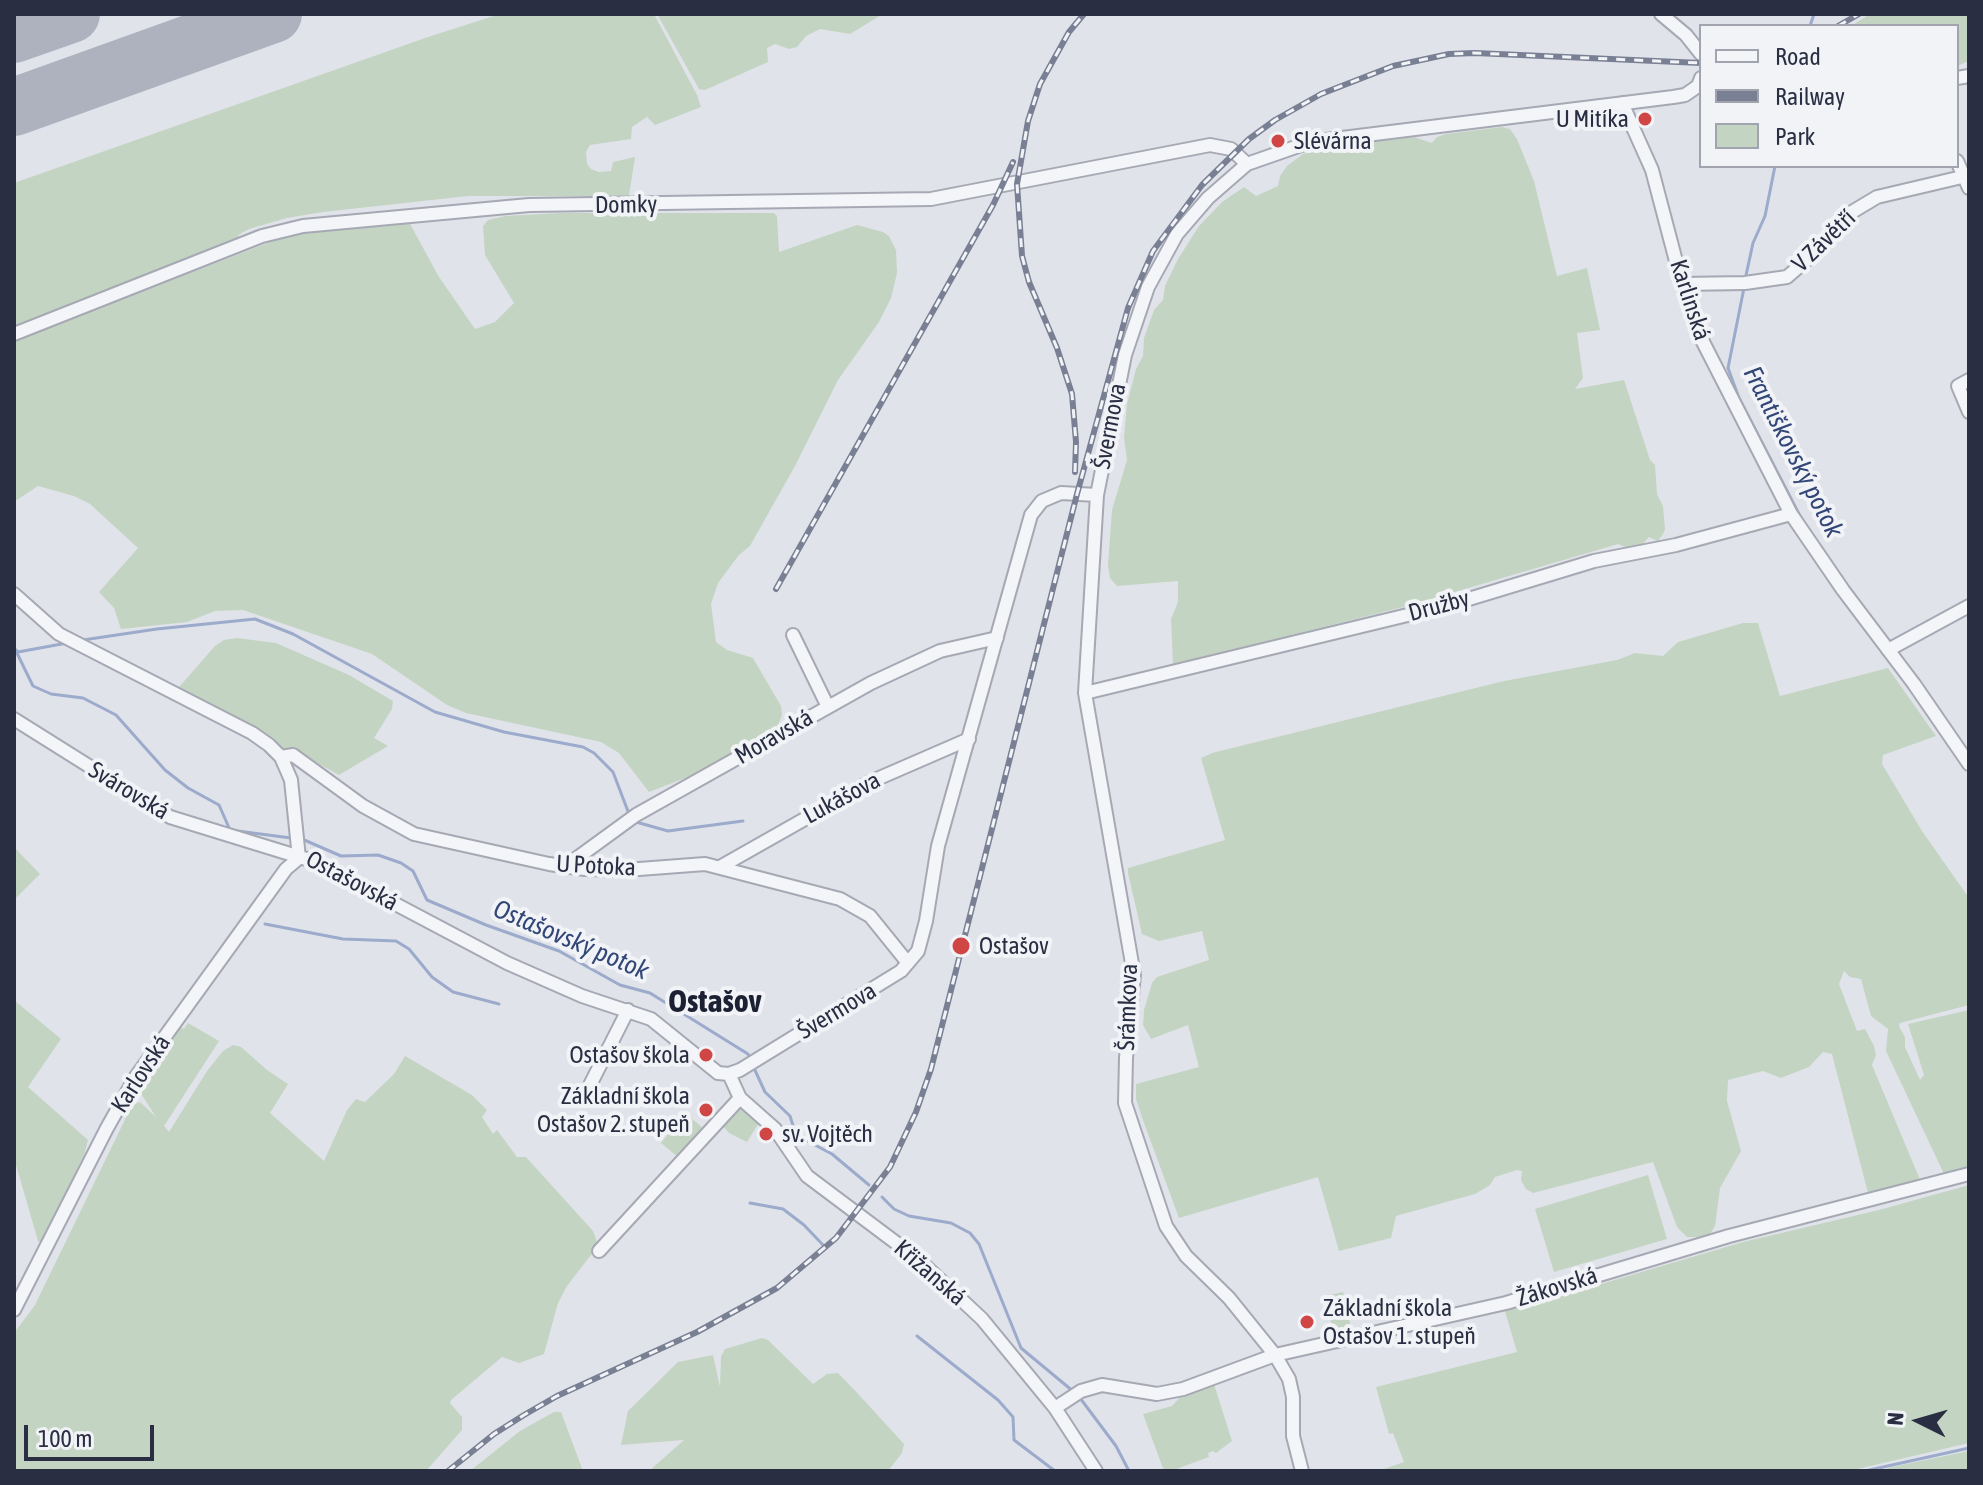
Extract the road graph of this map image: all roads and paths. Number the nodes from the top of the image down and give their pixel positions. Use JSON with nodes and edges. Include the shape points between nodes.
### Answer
{"nodes":[{"id":1,"x":1661,"y":14,"type":"edge"},
{"id":2,"x":1699,"y":51,"type":"edge"},
{"id":3,"x":1699,"y":83,"type":"edge"},
{"id":4,"x":1685,"y":95,"type":"junction"},
{"id":5,"x":1699,"y":96,"type":"edge"},
{"id":6,"x":1622,"y":103,"type":"junction"},
{"id":7,"x":1247,"y":164,"type":"junction"},
{"id":8,"x":1966,"y":183,"type":"edge"},
{"id":9,"x":1682,"y":284,"type":"junction"},
{"id":10,"x":14,"y":334,"type":"edge"},
{"id":11,"x":1958,"y":385,"type":"edge"},
{"id":12,"x":1969,"y":412,"type":"edge"},
{"id":13,"x":1097,"y":495,"type":"junction"},
{"id":14,"x":1791,"y":514,"type":"junction"},
{"id":15,"x":14,"y":594,"type":"edge"},
{"id":16,"x":1969,"y":606,"type":"edge"},
{"id":17,"x":793,"y":635,"type":"dead end"},
{"id":18,"x":997,"y":638,"type":"junction"},
{"id":19,"x":1888,"y":650,"type":"junction"},
{"id":20,"x":1085,"y":693,"type":"junction"},
{"id":21,"x":828,"y":707,"type":"junction"},
{"id":22,"x":14,"y":719,"type":"edge"},
{"id":23,"x":969,"y":739,"type":"junction"},
{"id":24,"x":281,"y":757,"type":"junction"},
{"id":25,"x":1969,"y":764,"type":"edge"},
{"id":26,"x":299,"y":858,"type":"junction"},
{"id":27,"x":566,"y":866,"type":"junction"},
{"id":28,"x":720,"y":867,"type":"junction"},
{"id":29,"x":908,"y":963,"type":"junction"},
{"id":30,"x":628,"y":1010,"type":"junction"},
{"id":31,"x":729,"y":1074,"type":"junction"},
{"id":32,"x":590,"y":1085,"type":"dead end"},
{"id":33,"x":740,"y":1098,"type":"junction"},
{"id":34,"x":1969,"y":1174,"type":"edge"},
{"id":35,"x":599,"y":1251,"type":"dead end"},
{"id":36,"x":14,"y":1310,"type":"edge"},
{"id":37,"x":1275,"y":1355,"type":"junction"},
{"id":38,"x":1055,"y":1408,"type":"junction"},
{"id":39,"x":1096,"y":1471,"type":"edge"},
{"id":40,"x":1302,"y":1471,"type":"edge"}],
"edges":[{"from":1,"to":2,"type":"street"},
{"from":3,"to":4,"type":"street"},
{"from":4,"to":5,"type":"street","name":"Švermova"},
{"from":4,"to":6,"type":"street","name":"Švermova"},
{"from":6,"to":7,"type":"street","name":"Švermova","via":[[1310,142]]},
{"from":6,"to":9,"type":"street","name":"Karlinská","via":[[1652,170]]},
{"from":7,"to":10,"type":"street","name":"Domky","via":[[1231,149],[1210,145],[931,199],[529,205],[303,226],[262,236]]},
{"from":7,"to":13,"type":"street","name":"Švermova","via":[[1177,234],[1148,287],[1125,355]]},
{"from":8,"to":9,"type":"street","name":"V Závětří","via":[[1877,197],[1847,215],[1825,244],[1787,277]]},
{"from":9,"to":14,"type":"street","name":"Karlinská","via":[[1702,340]]},
{"from":11,"to":12,"type":"street"},
{"from":13,"to":18,"type":"street","name":"Švermova","via":[[1061,493],[1042,501],[1031,515]]},
{"from":13,"to":20,"type":"street","name":"Šrámkova"},
{"from":14,"to":19,"type":"street","name":"Karlinská"},
{"from":14,"to":20,"type":"street","name":"Družby","via":[[1594,561],[1434,609]]},
{"from":15,"to":24,"type":"street","via":[[59,634],[252,733]]},
{"from":16,"to":19,"type":"street"},
{"from":17,"to":21,"type":"street"},
{"from":18,"to":21,"type":"street","name":"Moravská","via":[[940,651]]},
{"from":18,"to":23,"type":"street","name":"Švermova"},
{"from":19,"to":25,"type":"street","name":"Karlinská"},
{"from":20,"to":37,"type":"street","name":"Šrámkova","via":[[1134,975],[1125,1103],[1166,1226],[1186,1256]]},
{"from":21,"to":27,"type":"street","name":"Moravská","via":[[636,815]]},
{"from":22,"to":26,"type":"street","name":"Svárovská","via":[[170,817]]},
{"from":23,"to":28,"type":"street","name":"Lukášova","via":[[870,782]]},
{"from":23,"to":29,"type":"street","name":"Švermova","via":[[938,846],[918,951]]},
{"from":24,"to":26,"type":"street","name":"Ostašovská","via":[[291,780]]},
{"from":24,"to":27,"type":"street","name":"U Potoka","via":[[293,755],[363,806],[414,834]]},
{"from":26,"to":30,"type":"street","name":"Ostašovská","via":[[316,862],[507,963]]},
{"from":26,"to":36,"type":"street","name":"Karlovská","via":[[135,1078]]},
{"from":27,"to":28,"type":"street","name":"U Potoka"},
{"from":28,"to":29,"type":"street","name":"U Potoka","via":[[840,899],[870,916]]},
{"from":29,"to":31,"type":"street","name":"Švermova"},
{"from":30,"to":31,"type":"street","name":"Ostašovská","via":[[651,1019],[718,1073]]},
{"from":30,"to":32,"type":"street"},
{"from":31,"to":33,"type":"street","name":"Křižanská"},
{"from":33,"to":35,"type":"street"},
{"from":33,"to":38,"type":"street","name":"Křižanská","via":[[775,1129],[807,1176],[919,1260],[982,1319]]},
{"from":34,"to":37,"type":"street","name":"Žákovská","via":[[1729,1236],[1506,1303]]},
{"from":37,"to":38,"type":"street","name":"Žákovská","via":[[1183,1389],[1157,1394],[1102,1385]]},
{"from":37,"to":40,"type":"street","name":"Šrámkova","via":[[1289,1379],[1293,1436]]},
{"from":38,"to":39,"type":"street","name":"Křižanská"}]}
